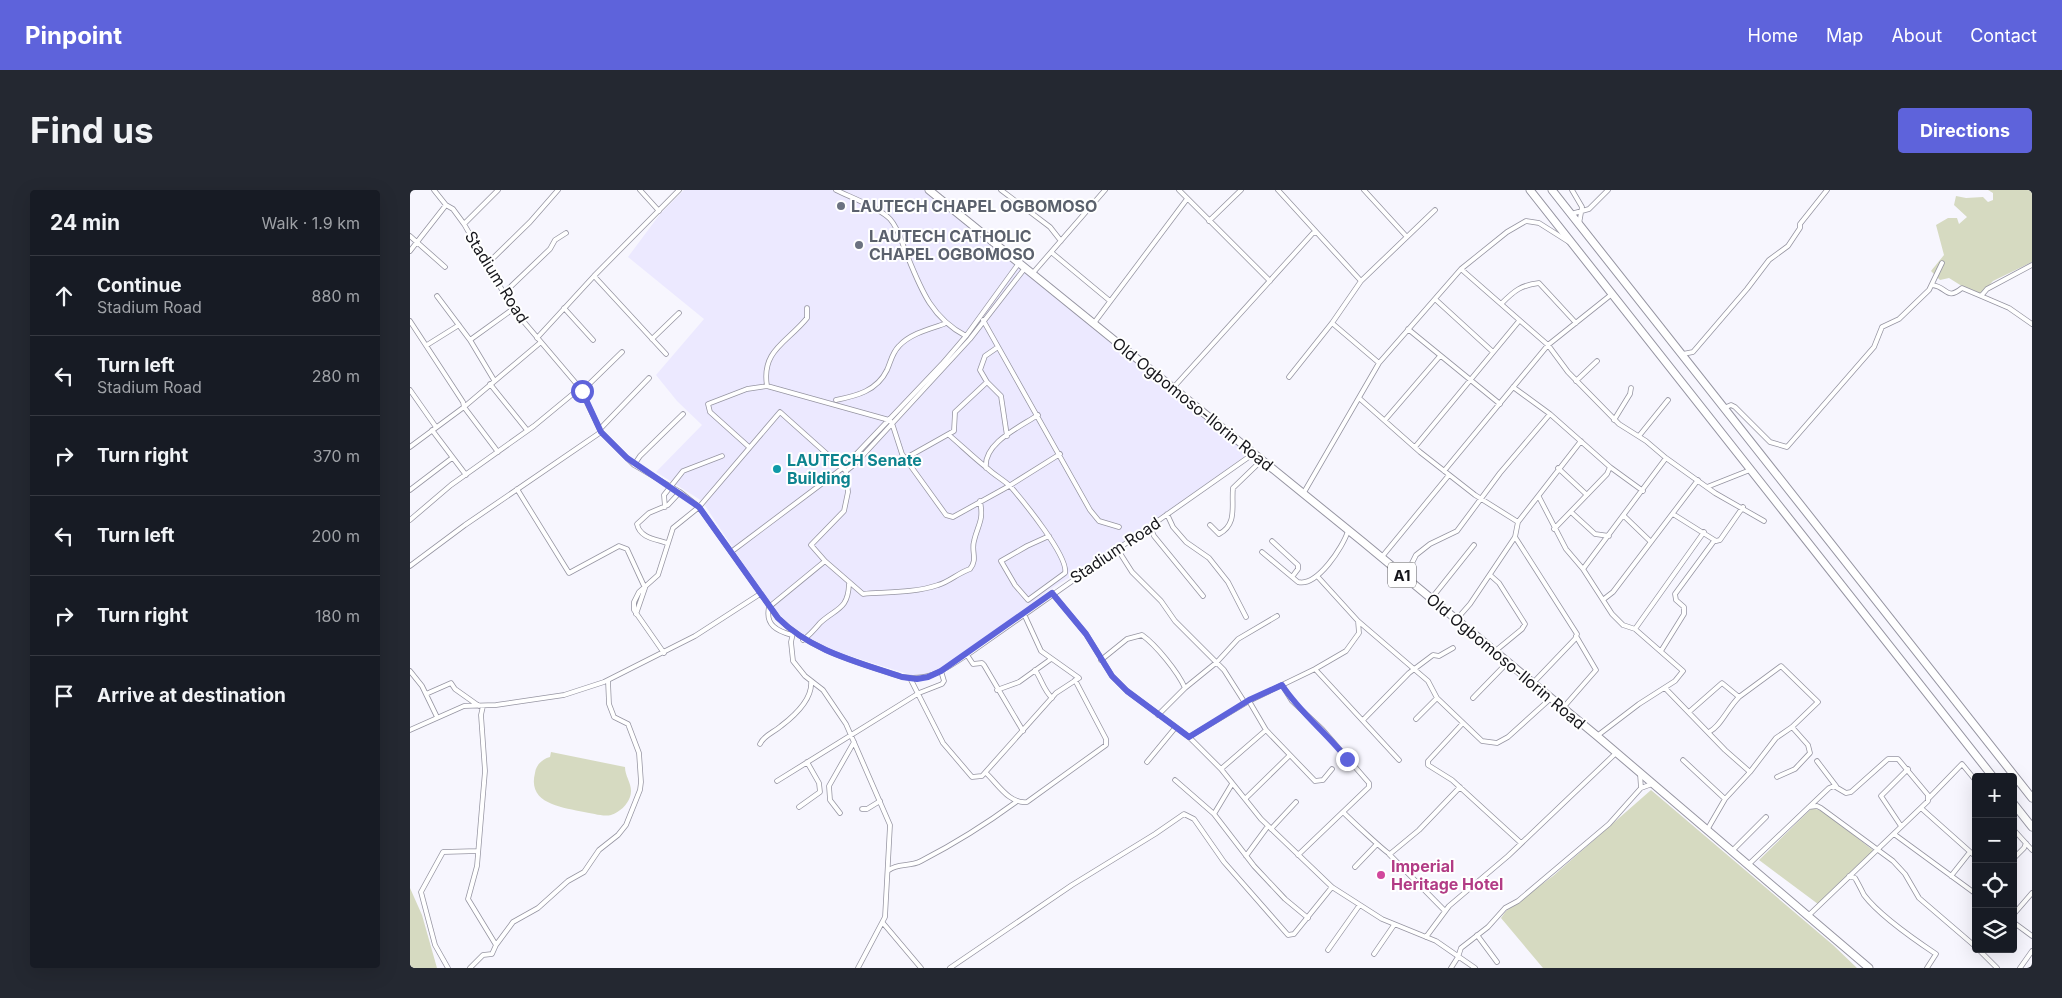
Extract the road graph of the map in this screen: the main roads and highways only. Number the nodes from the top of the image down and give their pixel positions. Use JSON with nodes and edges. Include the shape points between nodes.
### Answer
{"nodes":[{"id":1,"x":929,"y":190,"type":"edge"},
{"id":2,"x":1530,"y":190,"type":"edge"},
{"id":3,"x":1552,"y":190,"type":"edge"},
{"id":4,"x":1990,"y":773,"type":"edge"},
{"id":5,"x":2032,"y":798,"type":"edge"},
{"id":6,"x":2017,"y":808,"type":"edge"},
{"id":7,"x":2032,"y":826,"type":"edge"},
{"id":8,"x":1869,"y":968,"type":"edge"}],
"edges":[{"from":1,"to":8,"type":"highway","name":"Old Ogbomoso-Ilorin Road","number":"A1","via":[[1597,736]]},
{"from":2,"to":4,"type":"highway"},
{"from":3,"to":5,"type":"highway"},
{"from":6,"to":7,"type":"highway"}]}
